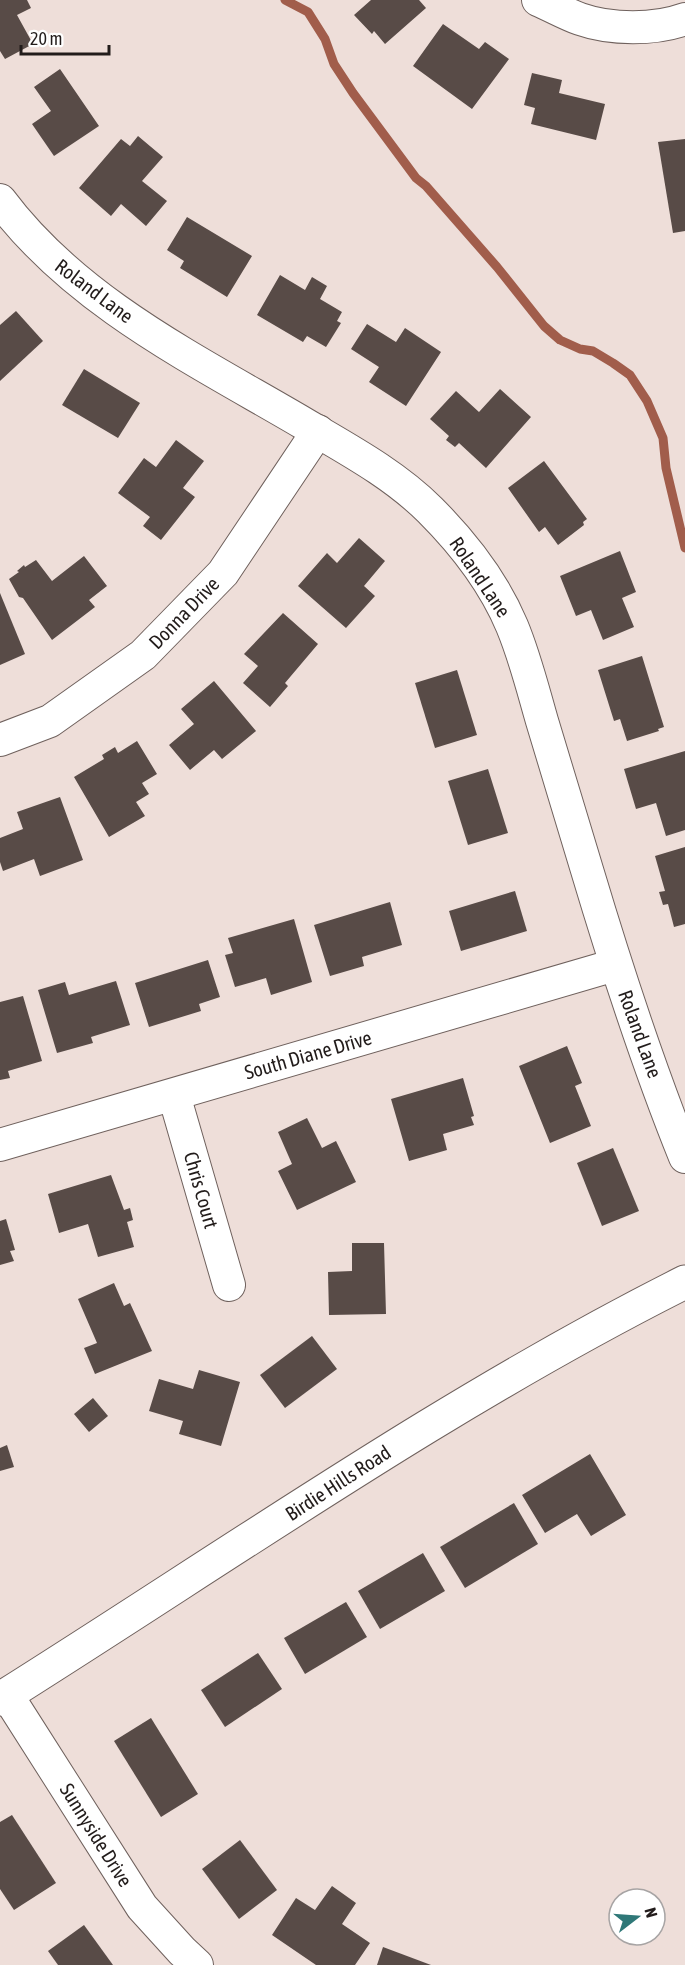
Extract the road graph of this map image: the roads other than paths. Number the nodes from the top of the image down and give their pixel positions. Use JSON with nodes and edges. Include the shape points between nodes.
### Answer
{"nodes":[{"id":1,"x":538,"y":0,"type":"edge"},
{"id":2,"x":685,"y":19,"type":"edge"},
{"id":3,"x":0,"y":200,"type":"edge"},
{"id":4,"x":9,"y":233,"type":"edge"},
{"id":5,"x":318,"y":431,"type":"junction"},
{"id":6,"x":0,"y":740,"type":"edge"},
{"id":7,"x":615,"y":965,"type":"junction"},
{"id":8,"x":174,"y":1095,"type":"junction"},
{"id":9,"x":0,"y":1145,"type":"edge"},
{"id":10,"x":685,"y":1157,"type":"edge"},
{"id":11,"x":685,"y":1282,"type":"edge"},
{"id":12,"x":229,"y":1285,"type":"dead end"},
{"id":13,"x":3,"y":1697,"type":"edge"},
{"id":14,"x":197,"y":1965,"type":"edge"}],
"edges":[{"from":1,"to":2,"type":"street","via":[[581,20],[622,27],[669,25]]},
{"from":3,"to":4,"type":"street","name":"Roland Lane"},
{"from":4,"to":5,"type":"street","name":"Roland Lane","via":[[51,258],[129,319]]},
{"from":5,"to":6,"type":"street","name":"Donna Drive","via":[[223,573],[143,655],[50,721]]},
{"from":5,"to":7,"type":"street","name":"Roland Lane","via":[[380,468],[429,508],[491,587],[512,626],[530,680]]},
{"from":7,"to":8,"type":"street","name":"South Diane Drive"},
{"from":7,"to":10,"type":"street","name":"Roland Lane"},
{"from":8,"to":9,"type":"street","name":"South Diane Drive"},
{"from":8,"to":12,"type":"street","name":"Chris Court"},
{"from":11,"to":13,"type":"main road","name":"Birdie Hills Road","via":[[617,1316],[420,1430]]},
{"from":13,"to":14,"type":"street","name":"Sunnyside Drive","via":[[142,1907]]}]}
